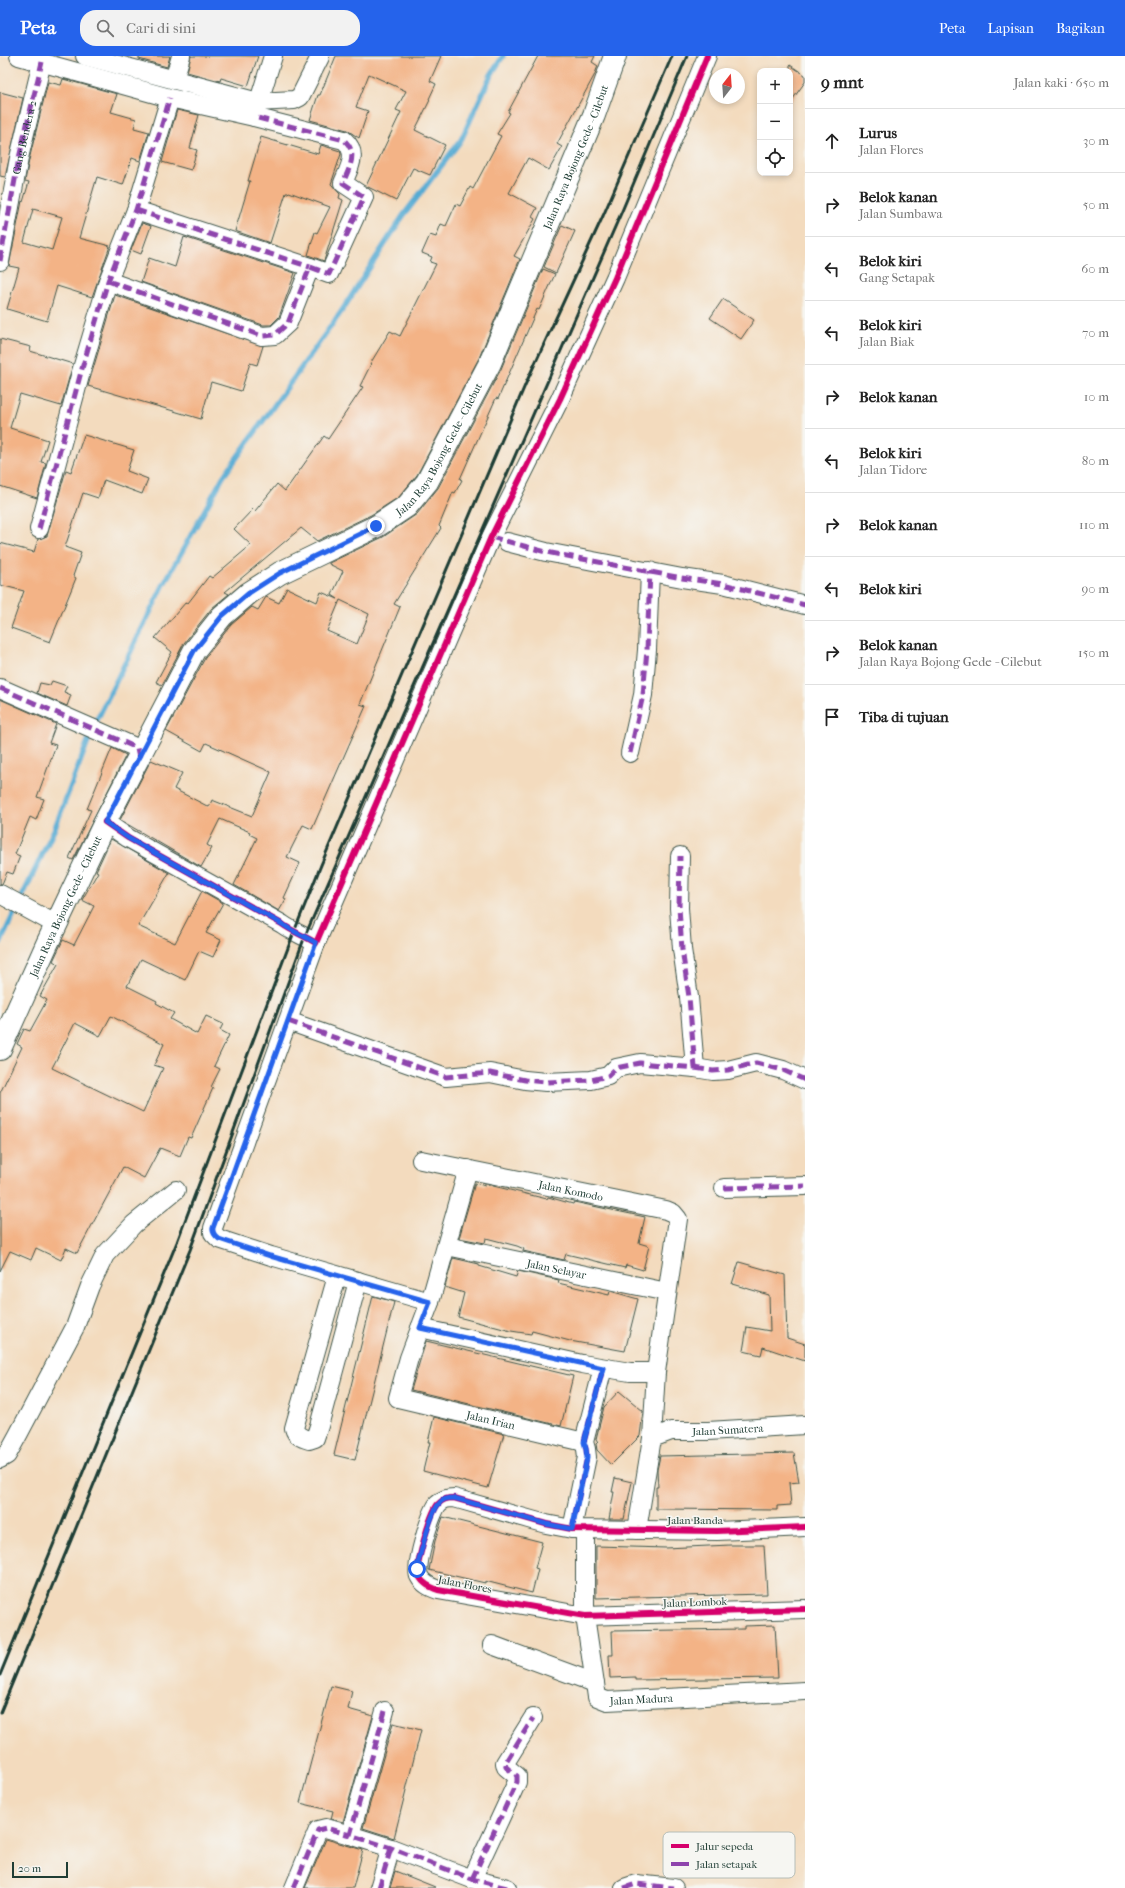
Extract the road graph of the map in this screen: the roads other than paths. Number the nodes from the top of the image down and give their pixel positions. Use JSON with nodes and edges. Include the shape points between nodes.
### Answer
{"nodes":[{"id":1,"x":19,"y":56,"type":"edge"},
{"id":2,"x":181,"y":56,"type":"edge"},
{"id":3,"x":273,"y":56,"type":"edge"},
{"id":4,"x":614,"y":56,"type":"edge"},
{"id":5,"x":708,"y":56,"type":"edge"},
{"id":6,"x":93,"y":57,"type":"edge"},
{"id":7,"x":320,"y":57,"type":"dead end"},
{"id":8,"x":42,"y":62,"type":"junction"},
{"id":9,"x":174,"y":80,"type":"junction"},
{"id":10,"x":170,"y":98,"type":"junction"},
{"id":11,"x":256,"y":110,"type":"junction"},
{"id":12,"x":136,"y":210,"type":"junction"},
{"id":13,"x":0,"y":261,"type":"edge"},
{"id":14,"x":310,"y":267,"type":"junction"},
{"id":15,"x":108,"y":281,"type":"junction"},
{"id":16,"x":39,"y":529,"type":"dead end"},
{"id":17,"x":507,"y":542,"type":"dead end"},
{"id":18,"x":650,"y":571,"type":"junction"},
{"id":19,"x":805,"y":605,"type":"edge"},
{"id":20,"x":0,"y":688,"type":"edge"},
{"id":21,"x":630,"y":753,"type":"dead end"},
{"id":22,"x":139,"y":757,"type":"junction"},
{"id":23,"x":105,"y":822,"type":"junction"},
{"id":24,"x":680,"y":856,"type":"dead end"},
{"id":25,"x":0,"y":895,"type":"edge"},
{"id":26,"x":52,"y":922,"type":"junction"},
{"id":27,"x":316,"y":943,"type":"junction"},
{"id":28,"x":288,"y":1021,"type":"junction"},
{"id":29,"x":0,"y":1049,"type":"edge"},
{"id":30,"x":695,"y":1068,"type":"junction"},
{"id":31,"x":805,"y":1080,"type":"edge"},
{"id":32,"x":421,"y":1160,"type":"dead end"},
{"id":33,"x":468,"y":1170,"type":"junction"},
{"id":34,"x":805,"y":1186,"type":"edge"},
{"id":35,"x":724,"y":1188,"type":"dead end"},
{"id":36,"x":176,"y":1190,"type":"dead end"},
{"id":37,"x":447,"y":1246,"type":"junction"},
{"id":38,"x":337,"y":1276,"type":"junction"},
{"id":39,"x":358,"y":1281,"type":"junction"},
{"id":40,"x":667,"y":1292,"type":"junction"},
{"id":41,"x":430,"y":1302,"type":"junction"},
{"id":42,"x":420,"y":1328,"type":"junction"},
{"id":43,"x":603,"y":1368,"type":"junction"},
{"id":44,"x":656,"y":1372,"type":"junction"},
{"id":45,"x":805,"y":1425,"type":"edge"},
{"id":46,"x":652,"y":1438,"type":"junction"},
{"id":47,"x":584,"y":1442,"type":"junction"},
{"id":48,"x":0,"y":1459,"type":"edge"},
{"id":49,"x":437,"y":1506,"type":"joint"},
{"id":50,"x":805,"y":1527,"type":"edge"},
{"id":51,"x":579,"y":1530,"type":"junction"},
{"id":52,"x":637,"y":1530,"type":"junction"},
{"id":53,"x":805,"y":1609,"type":"edge"},
{"id":54,"x":585,"y":1616,"type":"junction"},
{"id":55,"x":492,"y":1645,"type":"dead end"},
{"id":56,"x":595,"y":1683,"type":"junction"},
{"id":57,"x":805,"y":1691,"type":"edge"},
{"id":58,"x":385,"y":1711,"type":"dead end"},
{"id":59,"x":534,"y":1718,"type":"dead end"},
{"id":60,"x":350,"y":1835,"type":"junction"},
{"id":61,"x":391,"y":1848,"type":"junction"},
{"id":62,"x":472,"y":1879,"type":"junction"},
{"id":63,"x":294,"y":1888,"type":"edge"},
{"id":64,"x":379,"y":1888,"type":"edge"},
{"id":65,"x":507,"y":1888,"type":"edge"},
{"id":66,"x":624,"y":1888,"type":"edge"},
{"id":67,"x":674,"y":1888,"type":"edge"}],
"edges":[{"from":1,"to":8,"type":"street"},
{"from":2,"to":9,"type":"street"},
{"from":3,"to":11,"type":"street"},
{"from":4,"to":22,"type":"main road","name":"Jalan Raya Bojong Gede - Cilebut","via":[[594,115],[490,363],[427,482],[407,506],[376,526],[280,573],[249,593],[222,616],[194,651]]},
{"from":5,"to":27,"type":"street","via":[[560,399],[490,537]]},
{"from":6,"to":9,"type":"street"},
{"from":7,"to":11,"type":"street","via":[[300,97]]},
{"from":8,"to":10,"type":"street"},
{"from":8,"to":13,"type":"street","name":"Gang Bendera 2","via":[[19,158]]},
{"from":9,"to":11,"type":"street"},
{"from":10,"to":11,"type":"street"},
{"from":10,"to":12,"type":"street"},
{"from":11,"to":14,"type":"street","via":[[344,140],[352,150],[353,157],[343,183],[364,197],[330,274]]},
{"from":12,"to":14,"type":"street"},
{"from":12,"to":15,"type":"street"},
{"from":14,"to":15,"type":"street","via":[[288,323],[275,335],[262,336]]},
{"from":15,"to":16,"type":"street"},
{"from":17,"to":18,"type":"street","via":[[546,552]]},
{"from":18,"to":19,"type":"street","via":[[723,584]]},
{"from":18,"to":21,"type":"street","via":[[643,695]]},
{"from":20,"to":22,"type":"street","via":[[137,748]]},
{"from":22,"to":23,"type":"main road","name":"Jalan Raya Bojong Gede - Cilebut"},
{"from":23,"to":26,"type":"main road","name":"Jalan Raya Bojong Gede - Cilebut"},
{"from":23,"to":27,"type":"street","via":[[128,838]]},
{"from":24,"to":30,"type":"street","via":[[679,915],[690,997]]},
{"from":25,"to":26,"type":"street"},
{"from":26,"to":29,"type":"main road","name":"Jalan Raya Bojong Gede - Cilebut"},
{"from":27,"to":28,"type":"street"},
{"from":28,"to":30,"type":"street","via":[[446,1077],[490,1073],[546,1082],[591,1080],[608,1076],[616,1068],[640,1063]]},
{"from":28,"to":38,"type":"street","via":[[213,1233],[219,1239]]},
{"from":30,"to":31,"type":"street","via":[[728,1070],[756,1063],[783,1070]]},
{"from":32,"to":33,"type":"street","name":"Jalan Komodo"},
{"from":33,"to":37,"type":"street"},
{"from":33,"to":40,"type":"street","name":"Jalan Komodo","via":[[673,1213],[678,1219]]},
{"from":34,"to":35,"type":"street"},
{"from":36,"to":48,"type":"street","via":[[134,1224],[105,1255],[75,1327],[18,1435],[7,1454]]},
{"from":37,"to":40,"type":"street","name":"Jalan Selayar"},
{"from":37,"to":41,"type":"street"},
{"from":38,"to":39,"type":"street"},
{"from":38,"to":39,"type":"street","via":[[294,1428],[300,1438],[315,1438]]},
{"from":39,"to":41,"type":"street"},
{"from":40,"to":44,"type":"street"},
{"from":41,"to":42,"type":"street"},
{"from":42,"to":43,"type":"street"},
{"from":42,"to":47,"type":"street","name":"Jalan Irian","via":[[398,1398]]},
{"from":43,"to":44,"type":"street"},
{"from":43,"to":47,"type":"street"},
{"from":44,"to":46,"type":"street"},
{"from":45,"to":46,"type":"street","name":"Jalan Sumatera","via":[[671,1431]]},
{"from":46,"to":52,"type":"street"},
{"from":47,"to":51,"type":"street","name":"Jalan Madura","via":[[587,1458]]},
{"from":49,"to":51,"type":"street","name":"Jalan Banda","via":[[444,1499],[454,1498],[546,1524]]},
{"from":49,"to":54,"type":"street","name":"Jalan Flores","via":[[418,1561],[418,1575],[425,1585],[438,1590]]},
{"from":50,"to":52,"type":"street","name":"Jalan Banda","via":[[717,1531]]},
{"from":51,"to":52,"type":"street","name":"Jalan Banda"},
{"from":51,"to":54,"type":"street","name":"Jalan Madura"},
{"from":53,"to":54,"type":"street","name":"Jalan Lombok"},
{"from":54,"to":56,"type":"street","name":"Jalan Madura"},
{"from":55,"to":56,"type":"street"},
{"from":56,"to":57,"type":"street","name":"Jalan Madura","via":[[597,1697],[608,1701]]},
{"from":58,"to":60,"type":"street"},
{"from":59,"to":62,"type":"street","via":[[505,1763],[517,1776],[517,1782]]},
{"from":60,"to":61,"type":"street"},
{"from":60,"to":63,"type":"street","via":[[326,1828],[318,1830]]},
{"from":61,"to":62,"type":"street"},
{"from":61,"to":64,"type":"street"},
{"from":62,"to":65,"type":"street"},
{"from":66,"to":67,"type":"street","via":[[636,1884]]}]}
